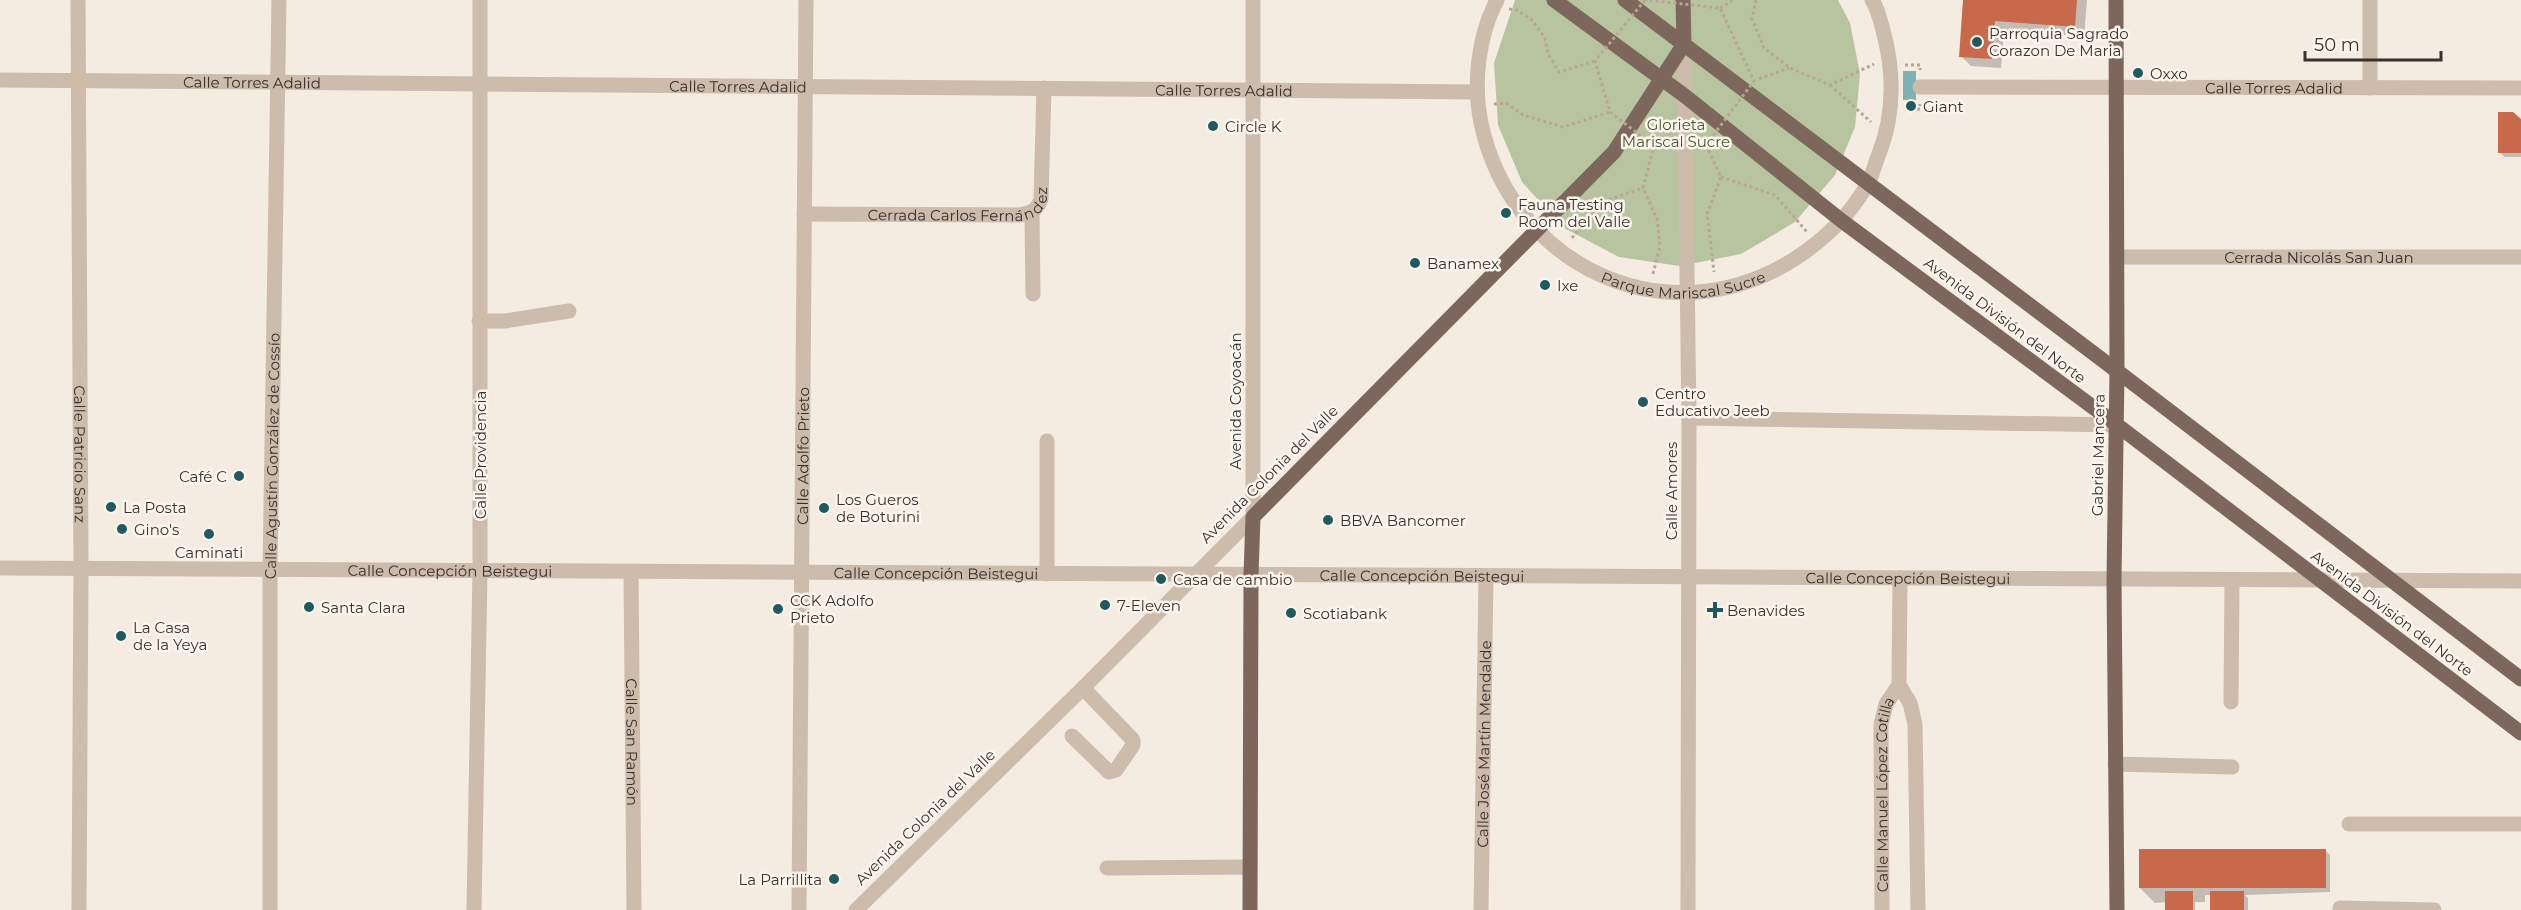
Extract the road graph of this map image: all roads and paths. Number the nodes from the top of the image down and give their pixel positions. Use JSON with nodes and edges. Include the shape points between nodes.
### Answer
{"nodes":[{"id":1,"x":78,"y":0,"type":"edge"},
{"id":2,"x":279,"y":0,"type":"edge"},
{"id":3,"x":480,"y":0,"type":"edge"},
{"id":4,"x":806,"y":0,"type":"edge"},
{"id":5,"x":1252,"y":0,"type":"edge"},
{"id":6,"x":1554,"y":0,"type":"edge"},
{"id":7,"x":1624,"y":0,"type":"edge"},
{"id":8,"x":1646,"y":0,"type":"edge"},
{"id":9,"x":1683,"y":0,"type":"edge"},
{"id":10,"x":1733,"y":0,"type":"edge"},
{"id":11,"x":1756,"y":0,"type":"edge"},
{"id":12,"x":1872,"y":0,"type":"edge"},
{"id":13,"x":2116,"y":0,"type":"edge"},
{"id":14,"x":2370,"y":0,"type":"edge"},
{"id":15,"x":1495,"y":4,"type":"edge"},
{"id":16,"x":1720,"y":8,"type":"junction"},
{"id":17,"x":1684,"y":44,"type":"junction"},
{"id":18,"x":1890,"y":57,"type":"junction"},
{"id":19,"x":1595,"y":61,"type":"junction"},
{"id":20,"x":1790,"y":68,"type":"junction"},
{"id":21,"x":0,"y":80,"type":"edge"},
{"id":22,"x":79,"y":80,"type":"junction"},
{"id":23,"x":278,"y":81,"type":"junction"},
{"id":24,"x":1662,"y":81,"type":"junction"},
{"id":25,"x":1754,"y":81,"type":"junction"},
{"id":26,"x":479,"y":83,"type":"junction"},
{"id":27,"x":1830,"y":85,"type":"junction"},
{"id":28,"x":805,"y":86,"type":"junction"},
{"id":29,"x":1920,"y":87,"type":"dead end"},
{"id":30,"x":2117,"y":87,"type":"junction"},
{"id":31,"x":2370,"y":87,"type":"junction"},
{"id":32,"x":1044,"y":88,"type":"junction"},
{"id":33,"x":2521,"y":88,"type":"edge"},
{"id":34,"x":1253,"y":90,"type":"junction"},
{"id":35,"x":1685,"y":96,"type":"junction"},
{"id":36,"x":1477,"y":99,"type":"junction"},
{"id":37,"x":1610,"y":112,"type":"junction"},
{"id":38,"x":1886,"y":136,"type":"junction"},
{"id":39,"x":1706,"y":144,"type":"junction"},
{"id":40,"x":1654,"y":146,"type":"junction"},
{"id":41,"x":1720,"y":177,"type":"junction"},
{"id":42,"x":1868,"y":183,"type":"junction"},
{"id":43,"x":1643,"y":188,"type":"junction"},
{"id":44,"x":1032,"y":213,"type":"junction"},
{"id":45,"x":804,"y":214,"type":"junction"},
{"id":46,"x":1842,"y":221,"type":"junction"},
{"id":47,"x":1536,"y":231,"type":"junction"},
{"id":48,"x":1818,"y":244,"type":"junction"},
{"id":49,"x":1560,"y":252,"type":"junction"},
{"id":50,"x":2117,"y":256,"type":"junction"},
{"id":51,"x":2521,"y":257,"type":"edge"},
{"id":52,"x":1649,"y":290,"type":"junction"},
{"id":53,"x":1717,"y":290,"type":"junction"},
{"id":54,"x":1688,"y":293,"type":"junction"},
{"id":55,"x":1033,"y":294,"type":"dead end"},
{"id":56,"x":569,"y":311,"type":"dead end"},
{"id":57,"x":479,"y":321,"type":"junction"},
{"id":58,"x":2117,"y":371,"type":"junction"},
{"id":59,"x":1689,"y":418,"type":"junction"},
{"id":60,"x":2117,"y":425,"type":"junction"},
{"id":61,"x":1047,"y":441,"type":"dead end"},
{"id":62,"x":1253,"y":517,"type":"junction"},
{"id":63,"x":0,"y":568,"type":"edge"},
{"id":64,"x":81,"y":568,"type":"junction"},
{"id":65,"x":270,"y":570,"type":"junction"},
{"id":66,"x":480,"y":571,"type":"junction"},
{"id":67,"x":631,"y":572,"type":"junction"},
{"id":68,"x":801,"y":573,"type":"junction"},
{"id":69,"x":1047,"y":574,"type":"junction"},
{"id":70,"x":1195,"y":575,"type":"junction"},
{"id":71,"x":1251,"y":575,"type":"junction"},
{"id":72,"x":1486,"y":577,"type":"junction"},
{"id":73,"x":1689,"y":578,"type":"junction"},
{"id":74,"x":1900,"y":578,"type":"junction"},
{"id":75,"x":2114,"y":580,"type":"junction"},
{"id":76,"x":2232,"y":581,"type":"junction"},
{"id":77,"x":2320,"y":581,"type":"junction"},
{"id":78,"x":2390,"y":581,"type":"junction"},
{"id":79,"x":2521,"y":581,"type":"edge"},
{"id":80,"x":2521,"y":679,"type":"edge"},
{"id":81,"x":1899,"y":685,"type":"junction"},
{"id":82,"x":1083,"y":688,"type":"junction"},
{"id":83,"x":2231,"y":702,"type":"dead end"},
{"id":84,"x":2521,"y":733,"type":"edge"},
{"id":85,"x":1072,"y":736,"type":"dead end"},
{"id":86,"x":2115,"y":764,"type":"junction"},
{"id":87,"x":2232,"y":767,"type":"dead end"},
{"id":88,"x":2349,"y":824,"type":"dead end"},
{"id":89,"x":2521,"y":824,"type":"edge"},
{"id":90,"x":1107,"y":867,"type":"dead end"},
{"id":91,"x":1250,"y":867,"type":"junction"},
{"id":92,"x":2340,"y":908,"type":"dead end"},
{"id":93,"x":79,"y":910,"type":"edge"},
{"id":94,"x":270,"y":910,"type":"edge"},
{"id":95,"x":474,"y":910,"type":"edge"},
{"id":96,"x":634,"y":910,"type":"edge"},
{"id":97,"x":799,"y":910,"type":"edge"},
{"id":98,"x":856,"y":910,"type":"edge"},
{"id":99,"x":1250,"y":910,"type":"edge"},
{"id":100,"x":1481,"y":910,"type":"edge"},
{"id":101,"x":1688,"y":910,"type":"edge"},
{"id":102,"x":1882,"y":910,"type":"edge"},
{"id":103,"x":1918,"y":910,"type":"edge"},
{"id":104,"x":2117,"y":910,"type":"edge"},
{"id":105,"x":2434,"y":910,"type":"edge"}],
"edges":[{"from":1,"to":22,"type":"street","name":"Calle Patricio Sanz"},
{"from":2,"to":23,"type":"street","name":"Calle Agustín González de Cossío"},
{"from":3,"to":26,"type":"street","name":"Calle Providencia"},
{"from":4,"to":28,"type":"street","name":"Calle Adolfo Prieto"},
{"from":5,"to":34,"type":"street","name":"Avenida Coyoacán"},
{"from":6,"to":24,"type":"main road","name":"Avenida División del Norte"},
{"from":7,"to":17,"type":"main road","name":"Avenida División del Norte"},
{"from":8,"to":16,"type":"path","bridge":true},
{"from":8,"to":19,"type":"path","bridge":true},
{"from":9,"to":17,"type":"main road","name":"Calle Amores"},
{"from":10,"to":16,"type":"path"},
{"from":11,"to":20,"type":"path","via":[[1752,19],[1764,48]]},
{"from":12,"to":18,"type":"street","name":"Parque Mariscal Sucre"},
{"from":13,"to":30,"type":"main road","name":"Gabriel Mancera"},
{"from":14,"to":31,"type":"street"},
{"from":15,"to":19,"type":"path","via":[[1531,19],[1545,38],[1548,54],[1559,72]]},
{"from":15,"to":36,"type":"street","name":"Parque Mariscal Sucre","via":[[1480,49]]},
{"from":16,"to":25,"type":"path","bridge":true},
{"from":17,"to":24,"type":"main road","name":"Avenida Colonia del Valle"},
{"from":17,"to":35,"type":"street","name":"Calle Amores"},
{"from":17,"to":42,"type":"main road","name":"Avenida División del Norte"},
{"from":18,"to":27,"type":"path"},
{"from":18,"to":38,"type":"street","name":"Parque Mariscal Sucre","via":[[1892,87]]},
{"from":19,"to":37,"type":"path","bridge":true},
{"from":20,"to":25,"type":"path"},
{"from":20,"to":27,"type":"path"},
{"from":21,"to":22,"type":"street","name":"Calle Torres Adalid"},
{"from":22,"to":23,"type":"street","name":"Calle Torres Adalid"},
{"from":22,"to":64,"type":"street","name":"Calle Patricio Sanz"},
{"from":23,"to":26,"type":"street","name":"Calle Torres Adalid"},
{"from":23,"to":65,"type":"street","name":"Calle Agustín González de Cossío"},
{"from":24,"to":35,"type":"main road","name":"Avenida División del Norte"},
{"from":24,"to":47,"type":"main road","name":"Avenida Colonia del Valle","via":[[1614,152]]},
{"from":25,"to":39,"type":"path","bridge":true},
{"from":26,"to":28,"type":"street","name":"Calle Torres Adalid"},
{"from":26,"to":57,"type":"street","name":"Calle Providencia"},
{"from":27,"to":38,"type":"path"},
{"from":28,"to":32,"type":"street","name":"Calle Torres Adalid"},
{"from":28,"to":45,"type":"street","name":"Calle Adolfo Prieto"},
{"from":29,"to":30,"type":"street","name":"Calle Torres Adalid"},
{"from":30,"to":31,"type":"street","name":"Calle Torres Adalid"},
{"from":30,"to":50,"type":"main road","name":"Gabriel Mancera"},
{"from":31,"to":33,"type":"street","name":"Calle Torres Adalid"},
{"from":32,"to":34,"type":"street","name":"Calle Torres Adalid"},
{"from":32,"to":44,"type":"street","name":"Cerrada Carlos Fernández","via":[[1041,199]]},
{"from":34,"to":36,"type":"street","name":"Calle Torres Adalid"},
{"from":34,"to":62,"type":"street","name":"Avenida Coyoacán"},
{"from":35,"to":46,"type":"main road","name":"Avenida División del Norte"},
{"from":35,"to":54,"type":"street","name":"Calle Amores"},
{"from":36,"to":37,"type":"path","via":[[1506,103],[1524,115],[1563,127]]},
{"from":36,"to":47,"type":"street","name":"Parque Mariscal Sucre","via":[[1487,152],[1507,194]]},
{"from":37,"to":40,"type":"path","bridge":true},
{"from":38,"to":42,"type":"street","name":"Parque Mariscal Sucre"},
{"from":39,"to":40,"type":"path","bridge":true},
{"from":39,"to":41,"type":"path"},
{"from":40,"to":43,"type":"path"},
{"from":41,"to":48,"type":"path","via":[[1775,195]]},
{"from":41,"to":53,"type":"path","via":[[1707,213]]},
{"from":42,"to":46,"type":"street","name":"Parque Mariscal Sucre"},
{"from":42,"to":58,"type":"main road","name":"Avenida División del Norte"},
{"from":43,"to":49,"type":"path","via":[[1602,202]]},
{"from":43,"to":52,"type":"path","via":[[1657,219],[1660,246]]},
{"from":44,"to":45,"type":"street","name":"Cerrada Carlos Fernández"},
{"from":44,"to":55,"type":"street"},
{"from":45,"to":68,"type":"street","name":"Calle Adolfo Prieto"},
{"from":46,"to":48,"type":"street","name":"Parque Mariscal Sucre"},
{"from":46,"to":60,"type":"main road","name":"Avenida División del Norte"},
{"from":47,"to":49,"type":"street","name":"Parque Mariscal Sucre"},
{"from":47,"to":62,"type":"main road","name":"Avenida Colonia del Valle"},
{"from":48,"to":53,"type":"street","name":"Parque Mariscal Sucre","via":[[1770,274]]},
{"from":49,"to":52,"type":"street","name":"Parque Mariscal Sucre","via":[[1603,276]]},
{"from":50,"to":51,"type":"street","name":"Cerrada Nicolás San Juan"},
{"from":50,"to":58,"type":"main road","name":"Gabriel Mancera"},
{"from":52,"to":54,"type":"street","name":"Parque Mariscal Sucre"},
{"from":53,"to":54,"type":"street","name":"Parque Mariscal Sucre"},
{"from":54,"to":59,"type":"street","name":"Calle Amores"},
{"from":56,"to":57,"type":"street"},
{"from":57,"to":66,"type":"street","name":"Calle Providencia"},
{"from":58,"to":60,"type":"main road","name":"Gabriel Mancera"},
{"from":58,"to":78,"type":"main road","name":"Avenida División del Norte"},
{"from":59,"to":60,"type":"street"},
{"from":59,"to":73,"type":"street","name":"Calle Amores"},
{"from":60,"to":75,"type":"main road","name":"Gabriel Mancera"},
{"from":60,"to":77,"type":"main road","name":"Avenida División del Norte"},
{"from":61,"to":69,"type":"street"},
{"from":62,"to":70,"type":"street","name":"Avenida Colonia del Valle"},
{"from":62,"to":71,"type":"main road","name":"Avenida Coyoacán"},
{"from":63,"to":64,"type":"street","name":"Calle Concepción Beistegui"},
{"from":64,"to":65,"type":"street","name":"Calle Concepción Beistegui"},
{"from":64,"to":93,"type":"street","name":"Calle Patricio Sanz"},
{"from":65,"to":66,"type":"street","name":"Calle Concepción Beistegui"},
{"from":65,"to":94,"type":"street","name":"Calle Agustín González de Cossío"},
{"from":66,"to":67,"type":"street","name":"Calle Concepción Beistegui"},
{"from":66,"to":95,"type":"street","name":"Calle Providencia"},
{"from":67,"to":68,"type":"street","name":"Calle Concepción Beistegui"},
{"from":67,"to":96,"type":"street","name":"Calle San Ramón"},
{"from":68,"to":69,"type":"street","name":"Calle Concepción Beistegui"},
{"from":68,"to":97,"type":"street","name":"Calle Adolfo Prieto"},
{"from":69,"to":70,"type":"street","name":"Calle Concepción Beistegui"},
{"from":70,"to":71,"type":"street","name":"Calle Concepción Beistegui"},
{"from":70,"to":82,"type":"street","name":"Avenida Colonia del Valle"},
{"from":71,"to":72,"type":"street","name":"Calle Concepción Beistegui"},
{"from":71,"to":91,"type":"main road","name":"Avenida Coyoacán"},
{"from":72,"to":73,"type":"street","name":"Calle Concepción Beistegui"},
{"from":72,"to":100,"type":"street","name":"Calle José Martín Mendalde"},
{"from":73,"to":74,"type":"street","name":"Calle Concepción Beistegui"},
{"from":73,"to":101,"type":"street","name":"Calle Amores"},
{"from":74,"to":75,"type":"street","name":"Calle Concepción Beistegui"},
{"from":74,"to":81,"type":"street","name":"Calle Manuel López Cotilla"},
{"from":75,"to":76,"type":"street","name":"Calle Concepción Beistegui"},
{"from":75,"to":86,"type":"main road","name":"Gabriel Mancera"},
{"from":76,"to":77,"type":"street","name":"Calle Concepción Beistegui"},
{"from":76,"to":83,"type":"street"},
{"from":77,"to":78,"type":"street","name":"Calle Concepción Beistegui"},
{"from":77,"to":84,"type":"main road","name":"Avenida División del Norte"},
{"from":78,"to":79,"type":"street","name":"Calle Concepción Beistegui"},
{"from":78,"to":80,"type":"main road","name":"Avenida División del Norte"},
{"from":81,"to":102,"type":"street","name":"Calle Manuel López Cotilla","via":[[1886,704],[1881,725]]},
{"from":81,"to":103,"type":"street","name":"Calle Manuel López Cotilla","via":[[1910,703],[1915,724]]},
{"from":82,"to":85,"type":"street","via":[[1133,740],[1133,745],[1116,770],[1109,772]]},
{"from":82,"to":98,"type":"street","name":"Avenida Colonia del Valle"},
{"from":86,"to":87,"type":"street"},
{"from":86,"to":104,"type":"main road","name":"Gabriel Mancera"},
{"from":88,"to":89,"type":"street"},
{"from":90,"to":91,"type":"street"},
{"from":91,"to":99,"type":"main road","name":"Avenida Coyoacán"},
{"from":92,"to":105,"type":"street"}]}
